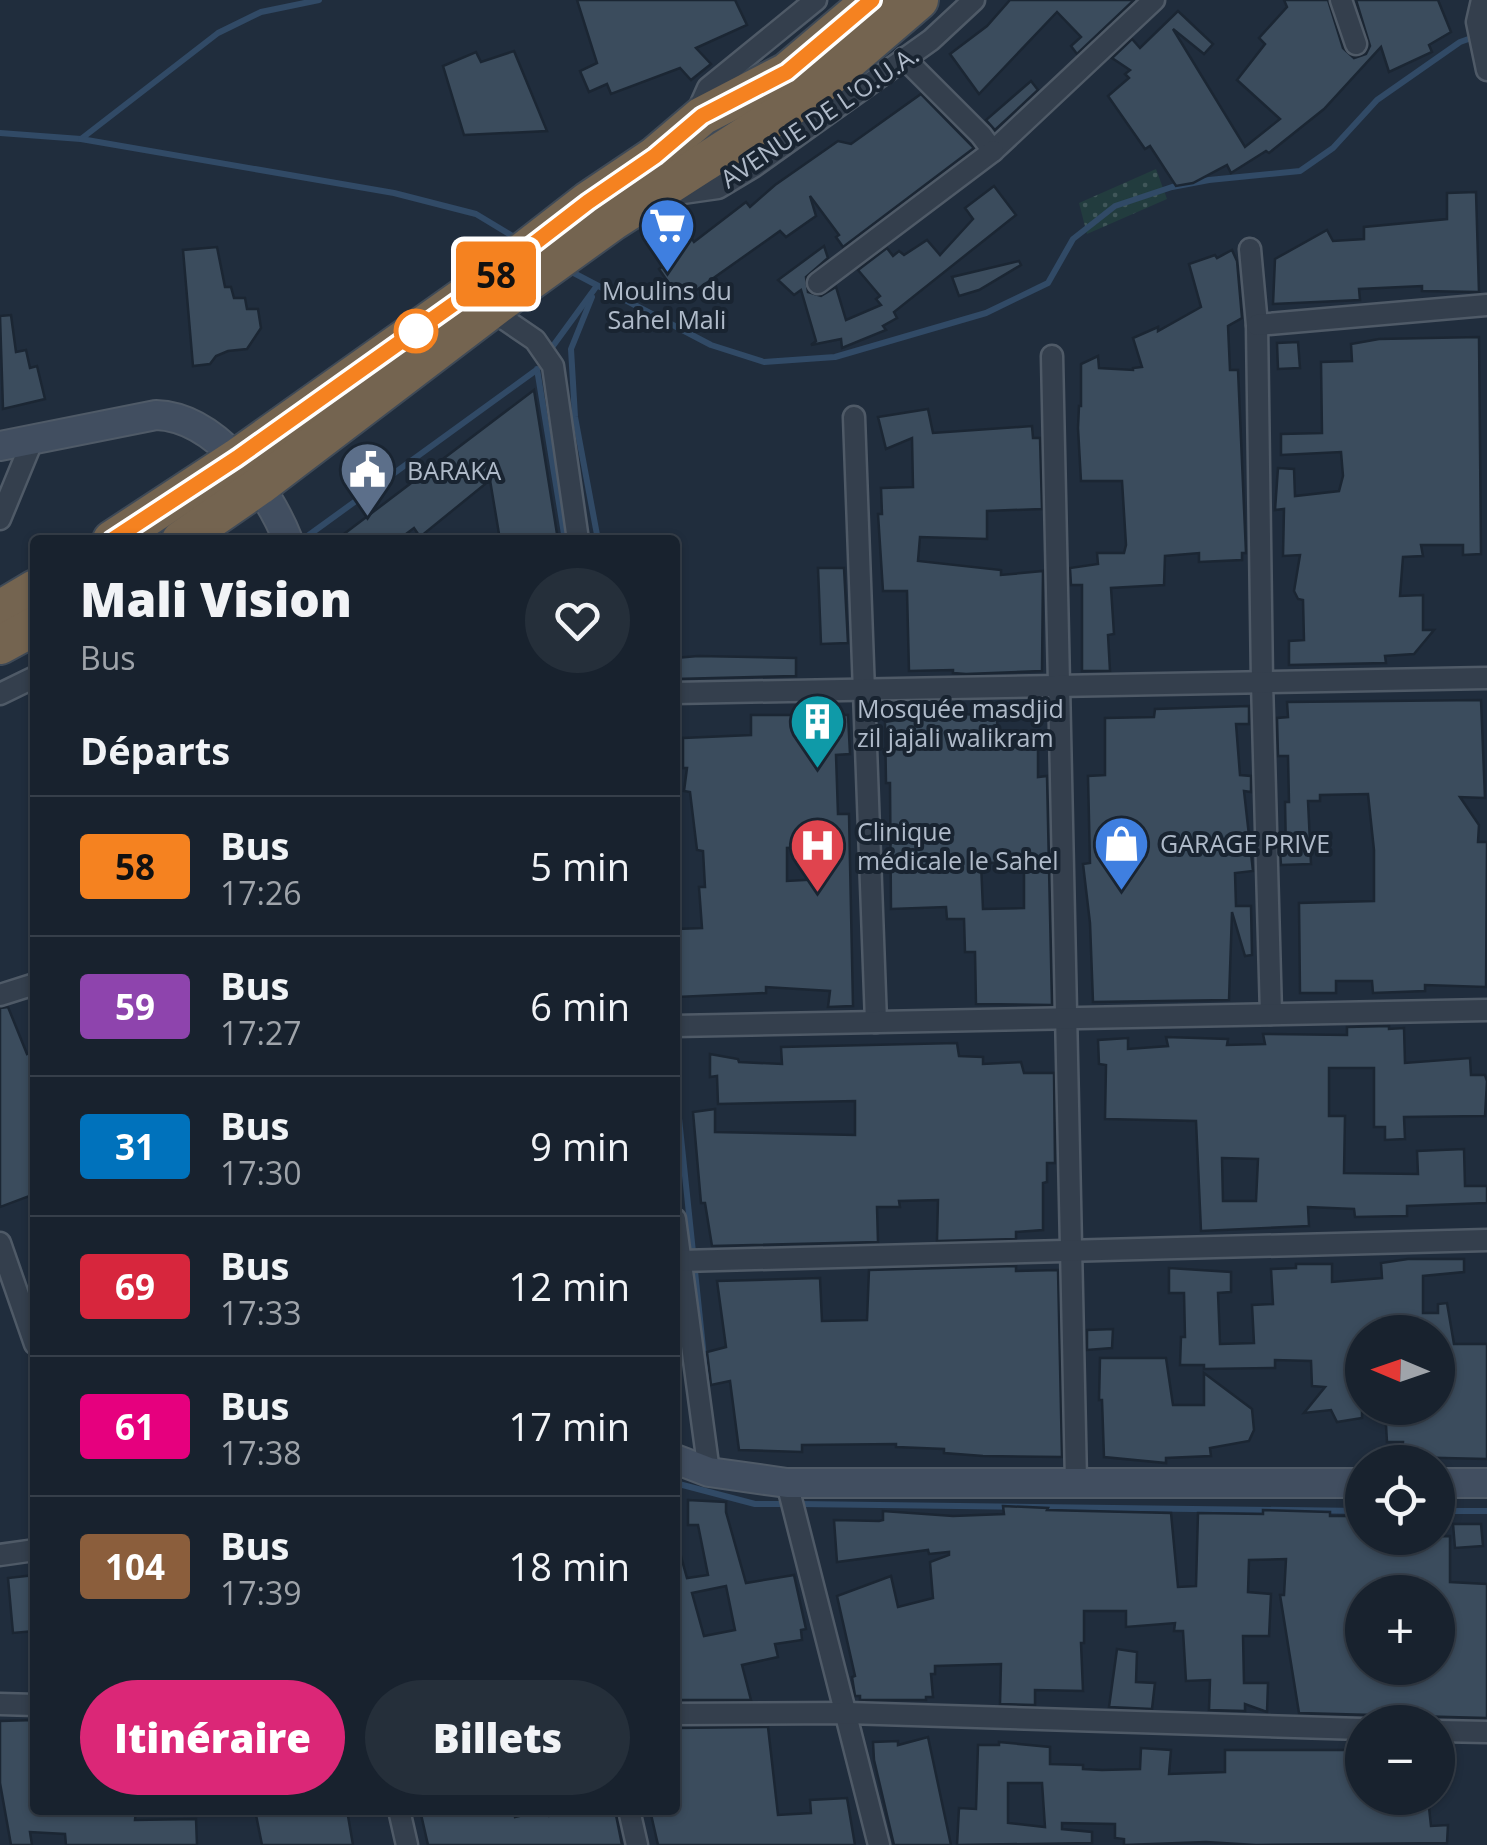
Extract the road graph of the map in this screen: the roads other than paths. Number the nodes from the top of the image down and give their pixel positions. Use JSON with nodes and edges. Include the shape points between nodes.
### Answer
{"nodes":[{"id":1,"x":816,"y":0,"type":"edge"},
{"id":2,"x":872,"y":0,"type":"edge"},
{"id":3,"x":919,"y":0,"type":"edge"},
{"id":4,"x":974,"y":0,"type":"edge"},
{"id":5,"x":1154,"y":0,"type":"edge"},
{"id":6,"x":1340,"y":0,"type":"edge"},
{"id":7,"x":1482,"y":0,"type":"edge"},
{"id":8,"x":1356,"y":44,"type":"dead end"},
{"id":9,"x":904,"y":58,"type":"junction"},
{"id":10,"x":1487,"y":70,"type":"edge"},
{"id":11,"x":702,"y":116,"type":"junction"},
{"id":12,"x":993,"y":151,"type":"junction"},
{"id":13,"x":647,"y":198,"type":"junction"},
{"id":14,"x":601,"y":211,"type":"junction"},
{"id":15,"x":1250,"y":249,"type":"dead end"},
{"id":16,"x":818,"y":283,"type":"dead end"},
{"id":17,"x":493,"y":297,"type":"junction"},
{"id":18,"x":1487,"y":305,"type":"edge"},
{"id":19,"x":1257,"y":325,"type":"junction"},
{"id":20,"x":1052,"y":356,"type":"dead end"},
{"id":21,"x":854,"y":417,"type":"dead end"},
{"id":22,"x":33,"y":438,"type":"junction"},
{"id":23,"x":0,"y":446,"type":"edge"},
{"id":24,"x":248,"y":472,"type":"junction"},
{"id":25,"x":0,"y":519,"type":"edge"},
{"id":26,"x":122,"y":535,"type":"edge"},
{"id":27,"x":186,"y":535,"type":"edge"},
{"id":28,"x":282,"y":535,"type":"edge"},
{"id":29,"x":577,"y":535,"type":"edge"},
{"id":30,"x":30,"y":592,"type":"edge"},
{"id":31,"x":0,"y":610,"type":"edge"},
{"id":32,"x":30,"y":629,"type":"edge"},
{"id":33,"x":0,"y":645,"type":"edge"},
{"id":34,"x":1487,"y":678,"type":"edge"},
{"id":35,"x":30,"y":679,"type":"edge"},
{"id":36,"x":1262,"y":682,"type":"junction"},
{"id":37,"x":1060,"y":686,"type":"junction"},
{"id":38,"x":864,"y":689,"type":"junction"},
{"id":39,"x":680,"y":693,"type":"edge"},
{"id":40,"x":0,"y":694,"type":"edge"},
{"id":41,"x":30,"y":986,"type":"edge"},
{"id":42,"x":0,"y":995,"type":"edge"},
{"id":43,"x":1487,"y":1010,"type":"edge"},
{"id":44,"x":1271,"y":1014,"type":"junction"},
{"id":45,"x":1067,"y":1018,"type":"junction"},
{"id":46,"x":876,"y":1022,"type":"junction"},
{"id":47,"x":680,"y":1026,"type":"edge"},
{"id":48,"x":1487,"y":1240,"type":"edge"},
{"id":49,"x":0,"y":1243,"type":"edge"},
{"id":50,"x":1073,"y":1251,"type":"junction"},
{"id":51,"x":680,"y":1254,"type":"edge"},
{"id":52,"x":681,"y":1261,"type":"junction"},
{"id":53,"x":30,"y":1330,"type":"edge"},
{"id":54,"x":680,"y":1461,"type":"edge"},
{"id":55,"x":708,"y":1472,"type":"junction"},
{"id":56,"x":1076,"y":1481,"type":"junction"},
{"id":57,"x":1345,"y":1482,"type":"edge"},
{"id":58,"x":787,"y":1483,"type":"junction"},
{"id":59,"x":1455,"y":1483,"type":"edge"},
{"id":60,"x":1487,"y":1483,"type":"edge"},
{"id":61,"x":30,"y":1551,"type":"edge"},
{"id":62,"x":0,"y":1555,"type":"edge"},
{"id":63,"x":0,"y":1704,"type":"edge"},
{"id":64,"x":30,"y":1705,"type":"edge"},
{"id":65,"x":847,"y":1713,"type":"junction"},
{"id":66,"x":680,"y":1714,"type":"edge"},
{"id":67,"x":1345,"y":1728,"type":"edge"},
{"id":68,"x":1455,"y":1731,"type":"edge"},
{"id":69,"x":1487,"y":1732,"type":"edge"},
{"id":70,"x":400,"y":1815,"type":"edge"},
{"id":71,"x":630,"y":1815,"type":"edge"},
{"id":72,"x":407,"y":1845,"type":"edge"},
{"id":73,"x":637,"y":1845,"type":"edge"},
{"id":74,"x":878,"y":1845,"type":"edge"}],
"edges":[{"from":1,"to":11,"type":"street","name":"AVENUE DE L'O.U.A.","via":[[708,88]]},
{"from":2,"to":11,"type":"highway","name":"AVENUE DE L'O.U.A.","via":[[787,72]]},
{"from":3,"to":13,"type":"highway","name":"AVENUE DE L'O.U.A.","via":[[806,97]]},
{"from":4,"to":9,"type":"street","name":"AVENUE DE L'O.U.A."},
{"from":5,"to":12,"type":"street"},
{"from":6,"to":8,"type":"street"},
{"from":7,"to":10,"type":"street","via":[[1478,22]]},
{"from":9,"to":12,"type":"street"},
{"from":9,"to":13,"type":"street","name":"AVENUE DE L'O.U.A.","via":[[718,188]]},
{"from":11,"to":14,"type":"highway","name":"AVENUE DE L'O.U.A."},
{"from":12,"to":16,"type":"street"},
{"from":13,"to":14,"type":"highway","name":"AVENUE DE L'O.U.A."},
{"from":14,"to":17,"type":"highway","name":"AVENUE DE L'O.U.A."},
{"from":15,"to":19,"type":"street"},
{"from":17,"to":24,"type":"highway","name":"AVENUE DE L'O.U.A."},
{"from":17,"to":29,"type":"street","via":[[553,366]]},
{"from":18,"to":19,"type":"street"},
{"from":19,"to":36,"type":"street"},
{"from":20,"to":37,"type":"street"},
{"from":21,"to":38,"type":"street"},
{"from":22,"to":23,"type":"street"},
{"from":22,"to":24,"type":"street","via":[[172,416],[189,422]]},
{"from":22,"to":25,"type":"street"},
{"from":24,"to":26,"type":"highway","name":"AVENUE DE L'O.U.A."},
{"from":24,"to":27,"type":"highway","name":"AVENUE DE L'O.U.A."},
{"from":24,"to":28,"type":"street"},
{"from":30,"to":31,"type":"highway"},
{"from":32,"to":33,"type":"highway"},
{"from":34,"to":36,"type":"street"},
{"from":35,"to":40,"type":"street"},
{"from":36,"to":37,"type":"street"},
{"from":36,"to":44,"type":"street"},
{"from":37,"to":38,"type":"street"},
{"from":37,"to":45,"type":"street"},
{"from":38,"to":39,"type":"street"},
{"from":38,"to":46,"type":"street"},
{"from":41,"to":42,"type":"street"},
{"from":43,"to":44,"type":"street"},
{"from":44,"to":45,"type":"street"},
{"from":45,"to":46,"type":"street"},
{"from":45,"to":50,"type":"street"},
{"from":46,"to":47,"type":"street"},
{"from":48,"to":50,"type":"street"},
{"from":49,"to":53,"type":"street"},
{"from":50,"to":52,"type":"street"},
{"from":50,"to":56,"type":"street"},
{"from":51,"to":52,"type":"street"},
{"from":52,"to":55,"type":"street"},
{"from":54,"to":55,"type":"street"},
{"from":55,"to":58,"type":"street"},
{"from":56,"to":57,"type":"street"},
{"from":56,"to":58,"type":"street"},
{"from":58,"to":65,"type":"street"},
{"from":59,"to":60,"type":"street"},
{"from":61,"to":62,"type":"street"},
{"from":63,"to":64,"type":"street"},
{"from":65,"to":66,"type":"street"},
{"from":65,"to":67,"type":"street"},
{"from":65,"to":74,"type":"street"},
{"from":68,"to":69,"type":"street"},
{"from":70,"to":72,"type":"street"},
{"from":71,"to":73,"type":"street"}]}
